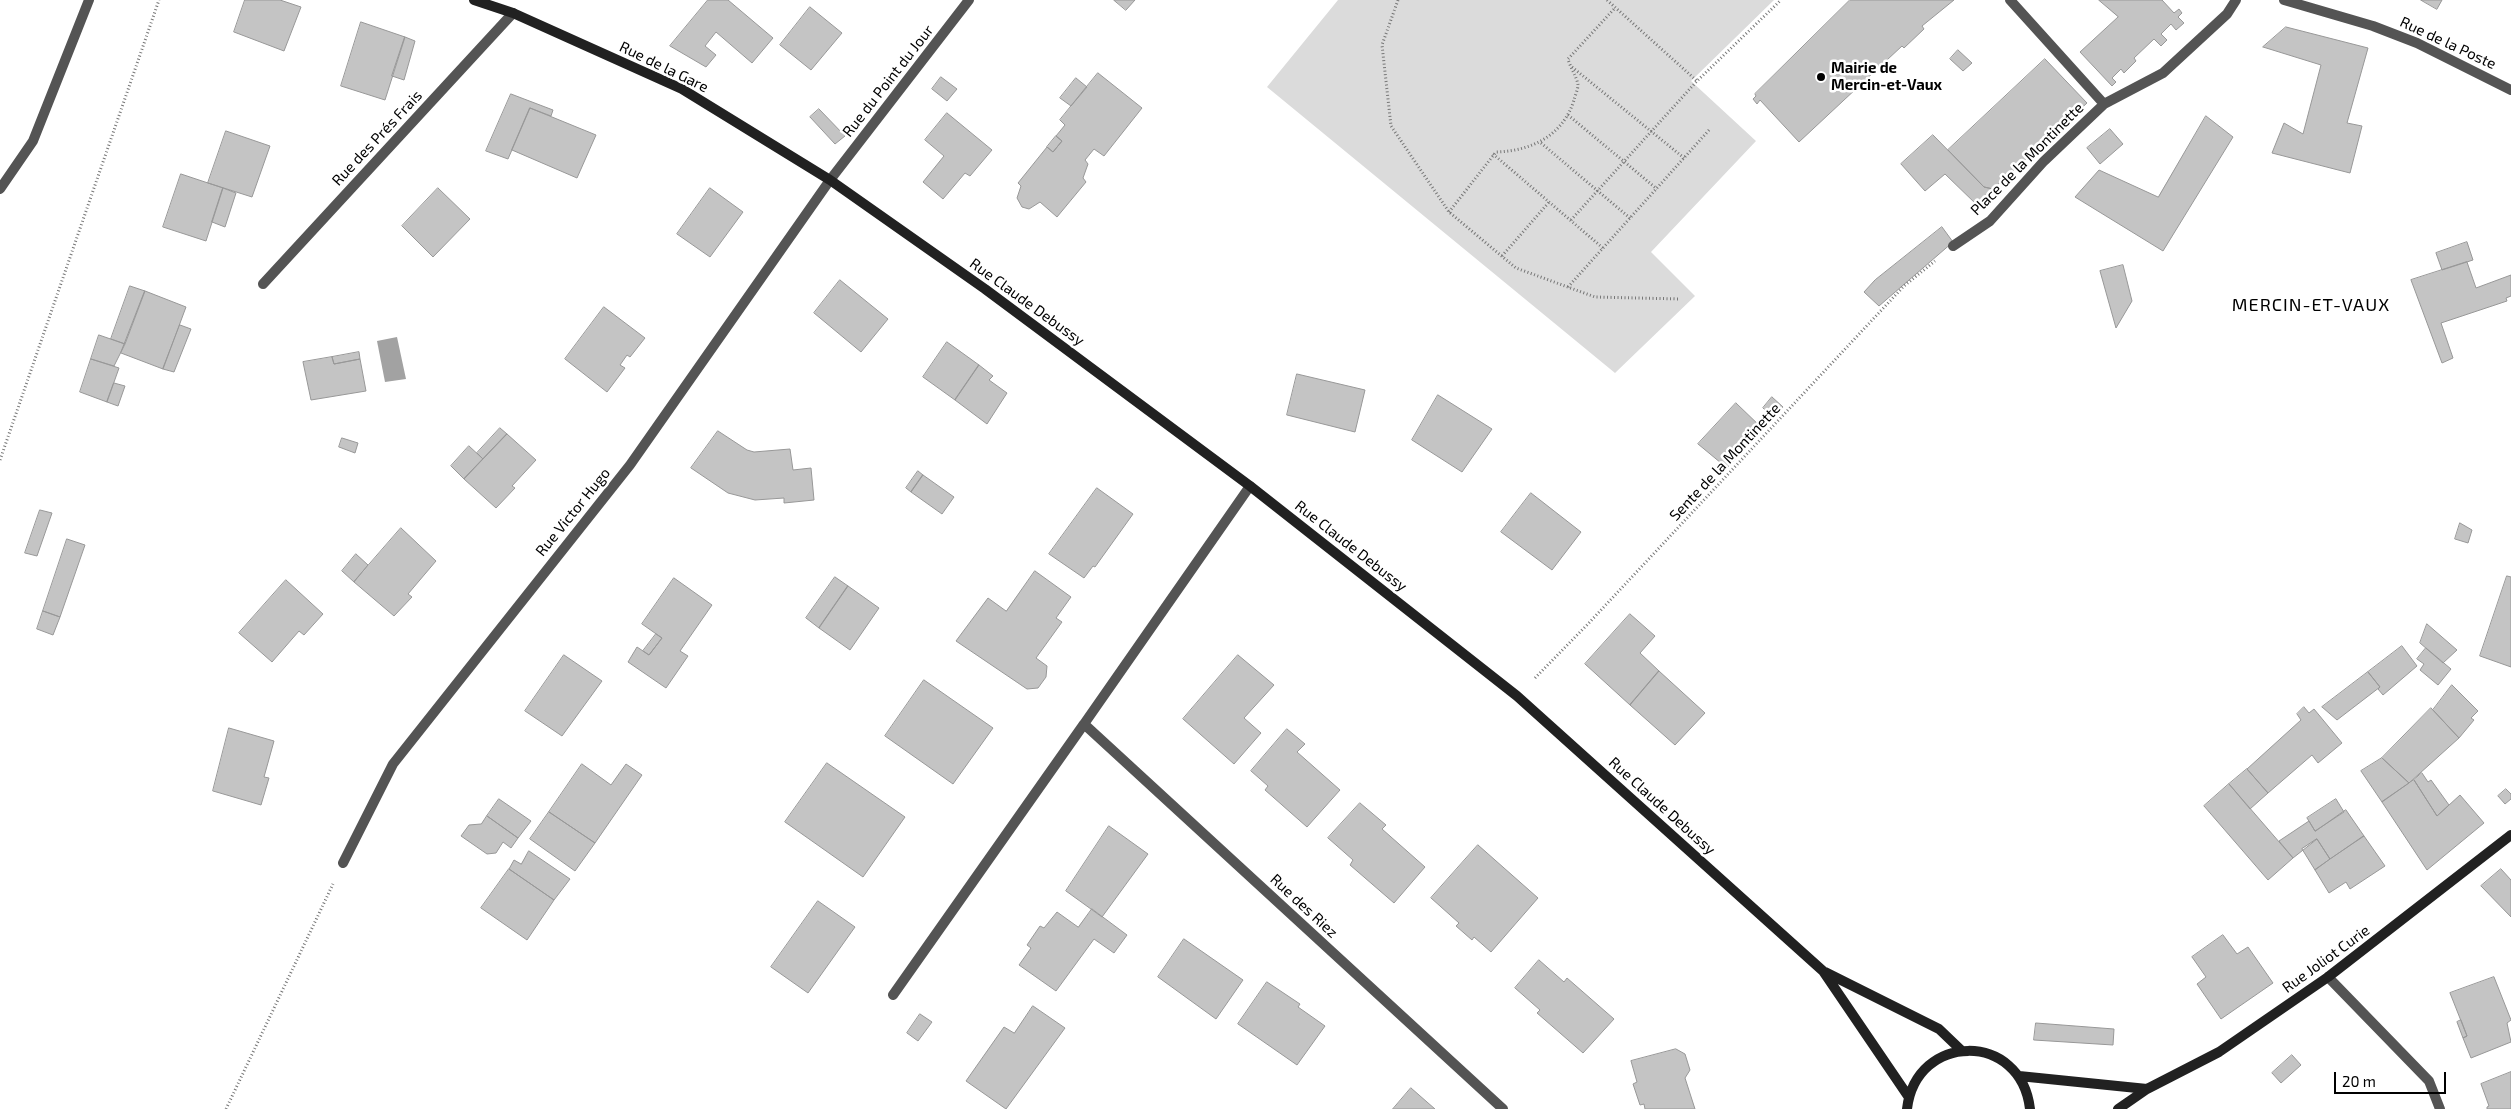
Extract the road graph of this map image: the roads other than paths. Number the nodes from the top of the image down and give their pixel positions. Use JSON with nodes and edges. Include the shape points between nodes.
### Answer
{"nodes":[{"id":1,"x":90,"y":0,"type":"edge"},
{"id":2,"x":474,"y":0,"type":"edge"},
{"id":3,"x":969,"y":0,"type":"edge"},
{"id":4,"x":2010,"y":0,"type":"edge"},
{"id":5,"x":2236,"y":0,"type":"edge"},
{"id":6,"x":2284,"y":0,"type":"edge"},
{"id":7,"x":513,"y":13,"type":"junction"},
{"id":8,"x":2511,"y":90,"type":"edge"},
{"id":9,"x":2104,"y":104,"type":"junction"},
{"id":10,"x":830,"y":180,"type":"junction"},
{"id":11,"x":0,"y":189,"type":"edge"},
{"id":12,"x":1953,"y":246,"type":"road end"},
{"id":13,"x":263,"y":284,"type":"dead end"},
{"id":14,"x":1250,"y":486,"type":"junction"},
{"id":15,"x":1084,"y":724,"type":"junction"},
{"id":16,"x":2511,"y":835,"type":"edge"},
{"id":17,"x":343,"y":864,"type":"road end"},
{"id":18,"x":1823,"y":971,"type":"junction"},
{"id":19,"x":2328,"y":977,"type":"junction"},
{"id":20,"x":893,"y":994,"type":"dead end"},
{"id":21,"x":1962,"y":1050,"type":"junction"},
{"id":22,"x":2019,"y":1076,"type":"junction"},
{"id":23,"x":2146,"y":1089,"type":"junction"},
{"id":24,"x":1908,"y":1096,"type":"junction"},
{"id":25,"x":1503,"y":1109,"type":"edge"},
{"id":26,"x":1907,"y":1109,"type":"edge"},
{"id":27,"x":2030,"y":1109,"type":"edge"},
{"id":28,"x":2118,"y":1109,"type":"edge"},
{"id":29,"x":2440,"y":1109,"type":"edge"}],
"edges":[{"from":1,"to":11,"type":"street","via":[[33,140]]},
{"from":2,"to":7,"type":"street","name":"Rue de la Gare"},
{"from":3,"to":10,"type":"street","name":"Rue du Point du Jour"},
{"from":4,"to":9,"type":"street"},
{"from":5,"to":9,"type":"street","name":"Place de la Montinette","via":[[2227,14],[2163,73]]},
{"from":6,"to":8,"type":"street","name":"Rue de la Poste","via":[[2374,26],[2418,43]]},
{"from":7,"to":10,"type":"street","name":"Rue de la Gare","via":[[682,89]]},
{"from":7,"to":13,"type":"street","name":"Rue des Prés Frais"},
{"from":9,"to":12,"type":"street","name":"Place de la Montinette","via":[[2044,161],[1990,221]]},
{"from":10,"to":14,"type":"street","name":"Rue Claude Debussy","via":[[985,289]]},
{"from":10,"to":17,"type":"street","name":"Rue Victor Hugo","via":[[630,465],[393,764]]},
{"from":14,"to":15,"type":"street"},
{"from":14,"to":18,"type":"street","name":"Rue Claude Debussy","via":[[1516,696]]},
{"from":15,"to":20,"type":"street"},
{"from":15,"to":25,"type":"street","name":"Rue des Riez"},
{"from":16,"to":19,"type":"street","name":"Rue Joliot Curie"},
{"from":18,"to":21,"type":"street","via":[[1939,1029]]},
{"from":18,"to":24,"type":"street"},
{"from":19,"to":23,"type":"street","name":"Rue Joliot Curie","via":[[2219,1052]]},
{"from":19,"to":29,"type":"street","via":[[2429,1081]]},
{"from":21,"to":22,"type":"street","via":[[1994,1055]]},
{"from":21,"to":24,"type":"street","via":[[1944,1055],[1928,1065]]},
{"from":22,"to":23,"type":"street"},
{"from":22,"to":27,"type":"street","via":[[2029,1095]]},
{"from":23,"to":28,"type":"street","name":"Rue Joliot Curie"},
{"from":24,"to":26,"type":"street"}]}
